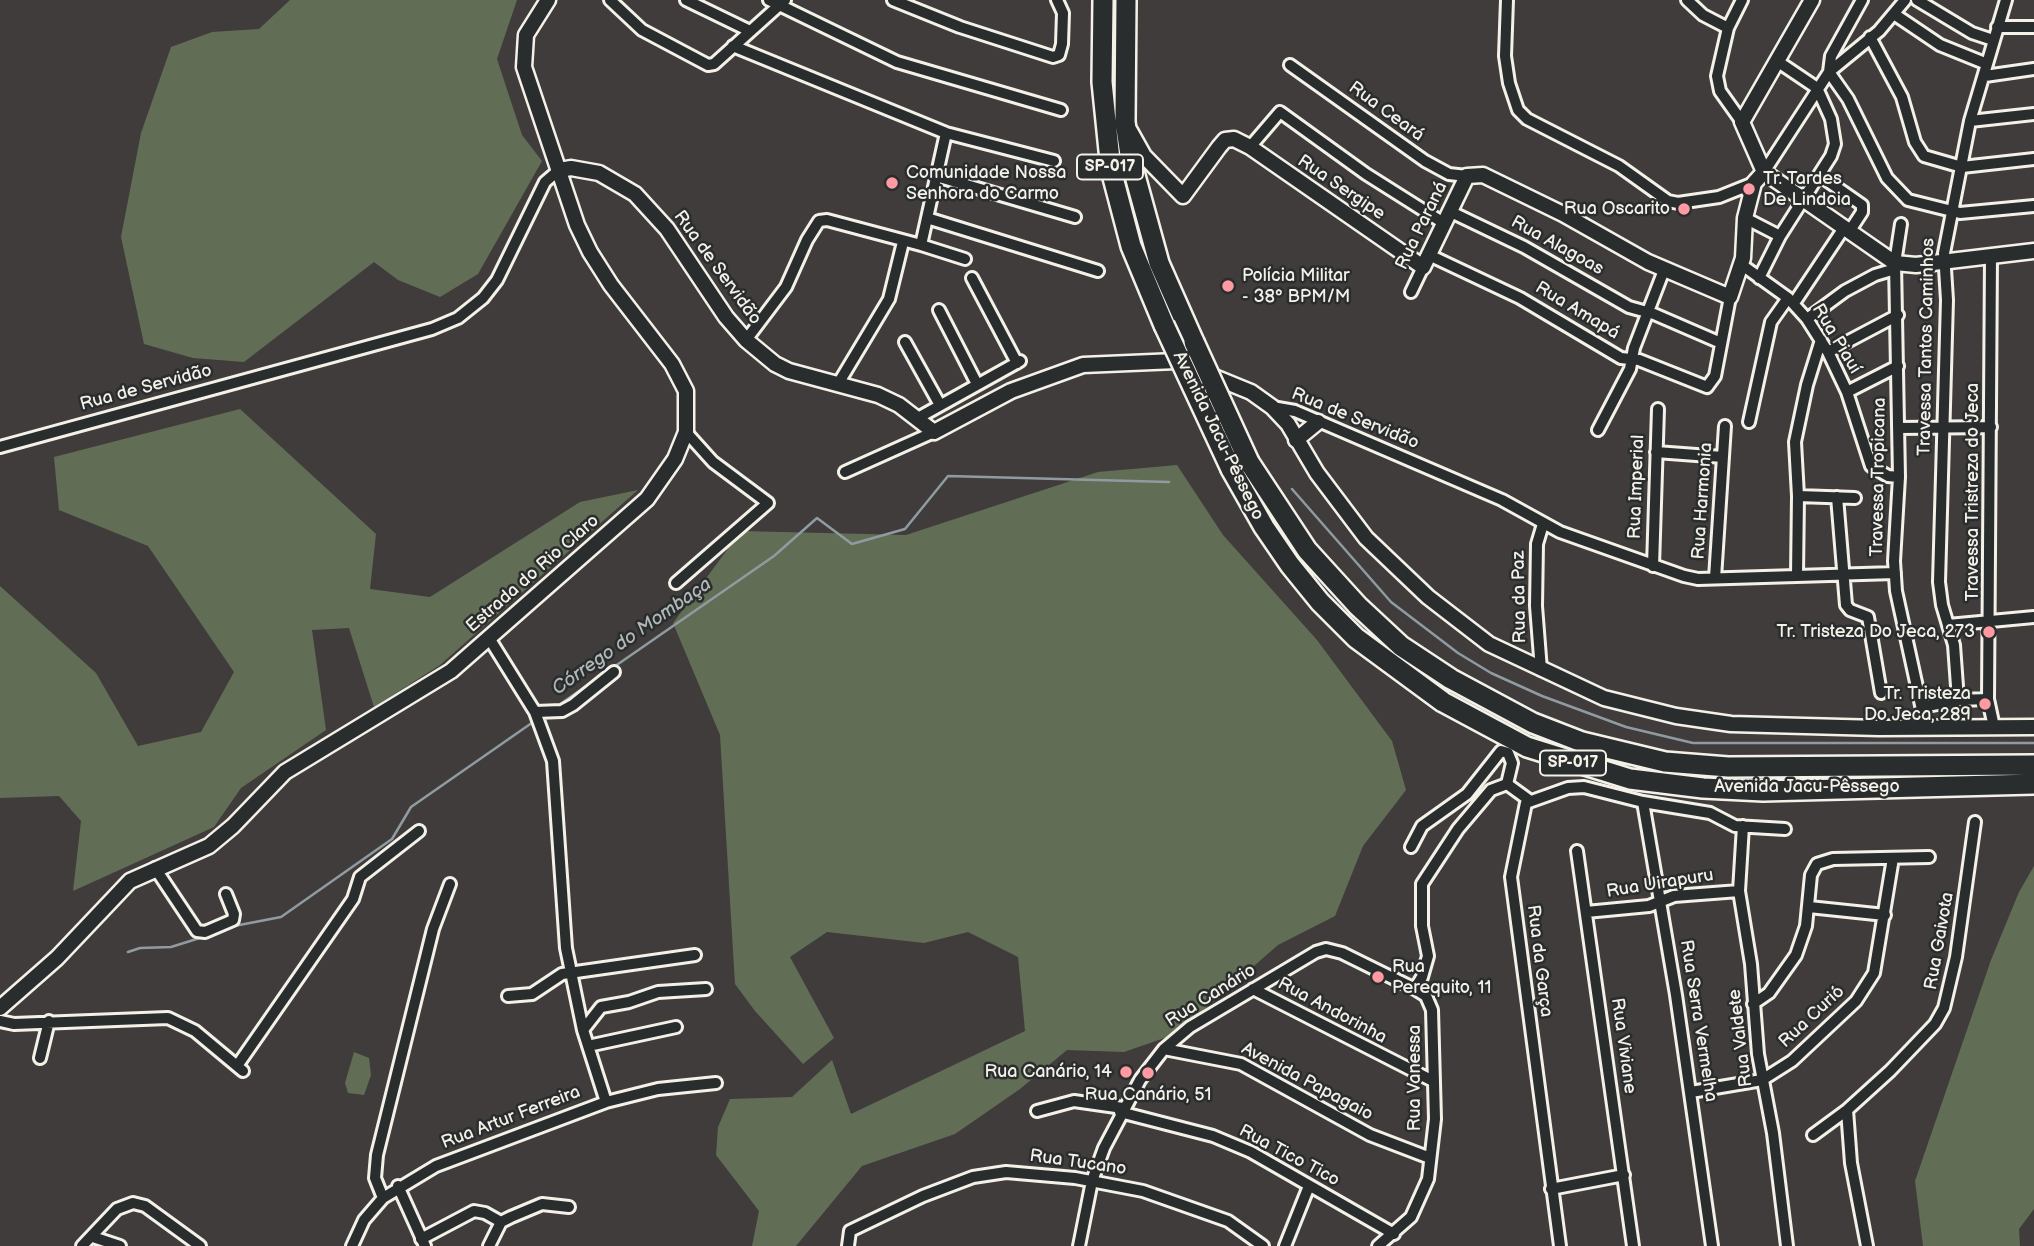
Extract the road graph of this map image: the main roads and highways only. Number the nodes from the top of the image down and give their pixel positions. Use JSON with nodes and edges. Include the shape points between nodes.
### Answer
{"nodes":[{"id":1,"x":548,"y":0,"type":"edge"},
{"id":2,"x":1103,"y":0,"type":"edge"},
{"id":3,"x":1126,"y":0,"type":"edge"},
{"id":4,"x":1812,"y":0,"type":"edge"},
{"id":5,"x":1125,"y":121,"type":"junction"},
{"id":6,"x":559,"y":170,"type":"junction"},
{"id":7,"x":1160,"y":174,"type":"junction"},
{"id":8,"x":1759,"y":178,"type":"junction"},
{"id":9,"x":1139,"y":199,"type":"junction"},
{"id":10,"x":2034,"y":251,"type":"edge"},
{"id":11,"x":1426,"y":261,"type":"joint"},
{"id":12,"x":1318,"y":422,"type":"road end"},
{"id":13,"x":1296,"y":440,"type":"junction"},
{"id":14,"x":1240,"y":465,"type":"junction"},
{"id":15,"x":2034,"y":727,"type":"edge"},
{"id":16,"x":2034,"y":765,"type":"edge"},
{"id":17,"x":2034,"y":784,"type":"edge"},
{"id":18,"x":0,"y":1008,"type":"edge"}],
"edges":[{"from":1,"to":6,"type":"main road","name":"Estrada do Rio Claro","via":[[526,35],[524,60]]},
{"from":2,"to":14,"type":"highway","name":"Avenida Jacu-Pêssego","number":"SP-017","bridge":true,"via":[[1102,82],[1111,170],[1131,246],[1164,325]]},
{"from":3,"to":5,"type":"highway","name":"Avenida Jacu-Pêssego","number":"SP-017"},
{"from":4,"to":8,"type":"main road","via":[[1742,122]]},
{"from":5,"to":7,"type":"main road"},
{"from":5,"to":9,"type":"highway","name":"Avenida Jacu-Pêssego","number":"SP-017"},
{"from":6,"to":13,"type":"main road","name":"Rua de Servidão","via":[[600,173],[635,194],[667,229],[726,317],[775,364],[878,394],[934,432],[1011,391],[1083,365],[1176,361],[1251,392],[1288,424]]},
{"from":6,"to":18,"type":"main road","name":"Estrada do Rio Claro","via":[[590,252],[681,379],[688,405],[686,432],[669,470],[647,499],[433,684],[285,772],[221,838],[122,887],[57,958]]},
{"from":7,"to":9,"type":"main road","via":[[1145,181]]},
{"from":7,"to":11,"type":"main road","name":"Rua Sergipe","via":[[1183,196],[1225,140],[1244,144]]},
{"from":8,"to":10,"type":"main road","via":[[1805,200],[1895,266]]},
{"from":8,"to":11,"type":"main road","name":"Rua Paraná","via":[[1745,218],[1742,265],[1730,297],[1664,270],[1483,174],[1466,176]]},
{"from":9,"to":14,"type":"highway","name":"Avenida Jacu-Pêssego","number":"SP-017","bridge":true,"via":[[1158,263],[1194,342]]},
{"from":12,"to":13,"type":"main road"},
{"from":13,"to":15,"type":"main road","via":[[1366,538],[1427,597],[1489,644],[1604,698],[1731,724]]},
{"from":14,"to":16,"type":"highway","name":"Avenida Jacu-Pêssego","number":"SP-017","via":[[1307,550],[1401,646],[1533,723],[1582,742],[1665,762],[1728,767]]},
{"from":14,"to":17,"type":"highway","name":"Avenida Jacu-Pêssego","number":"SP-017","via":[[1264,527],[1320,602],[1356,638],[1400,672],[1527,747],[1630,779],[1763,791]]}]}
